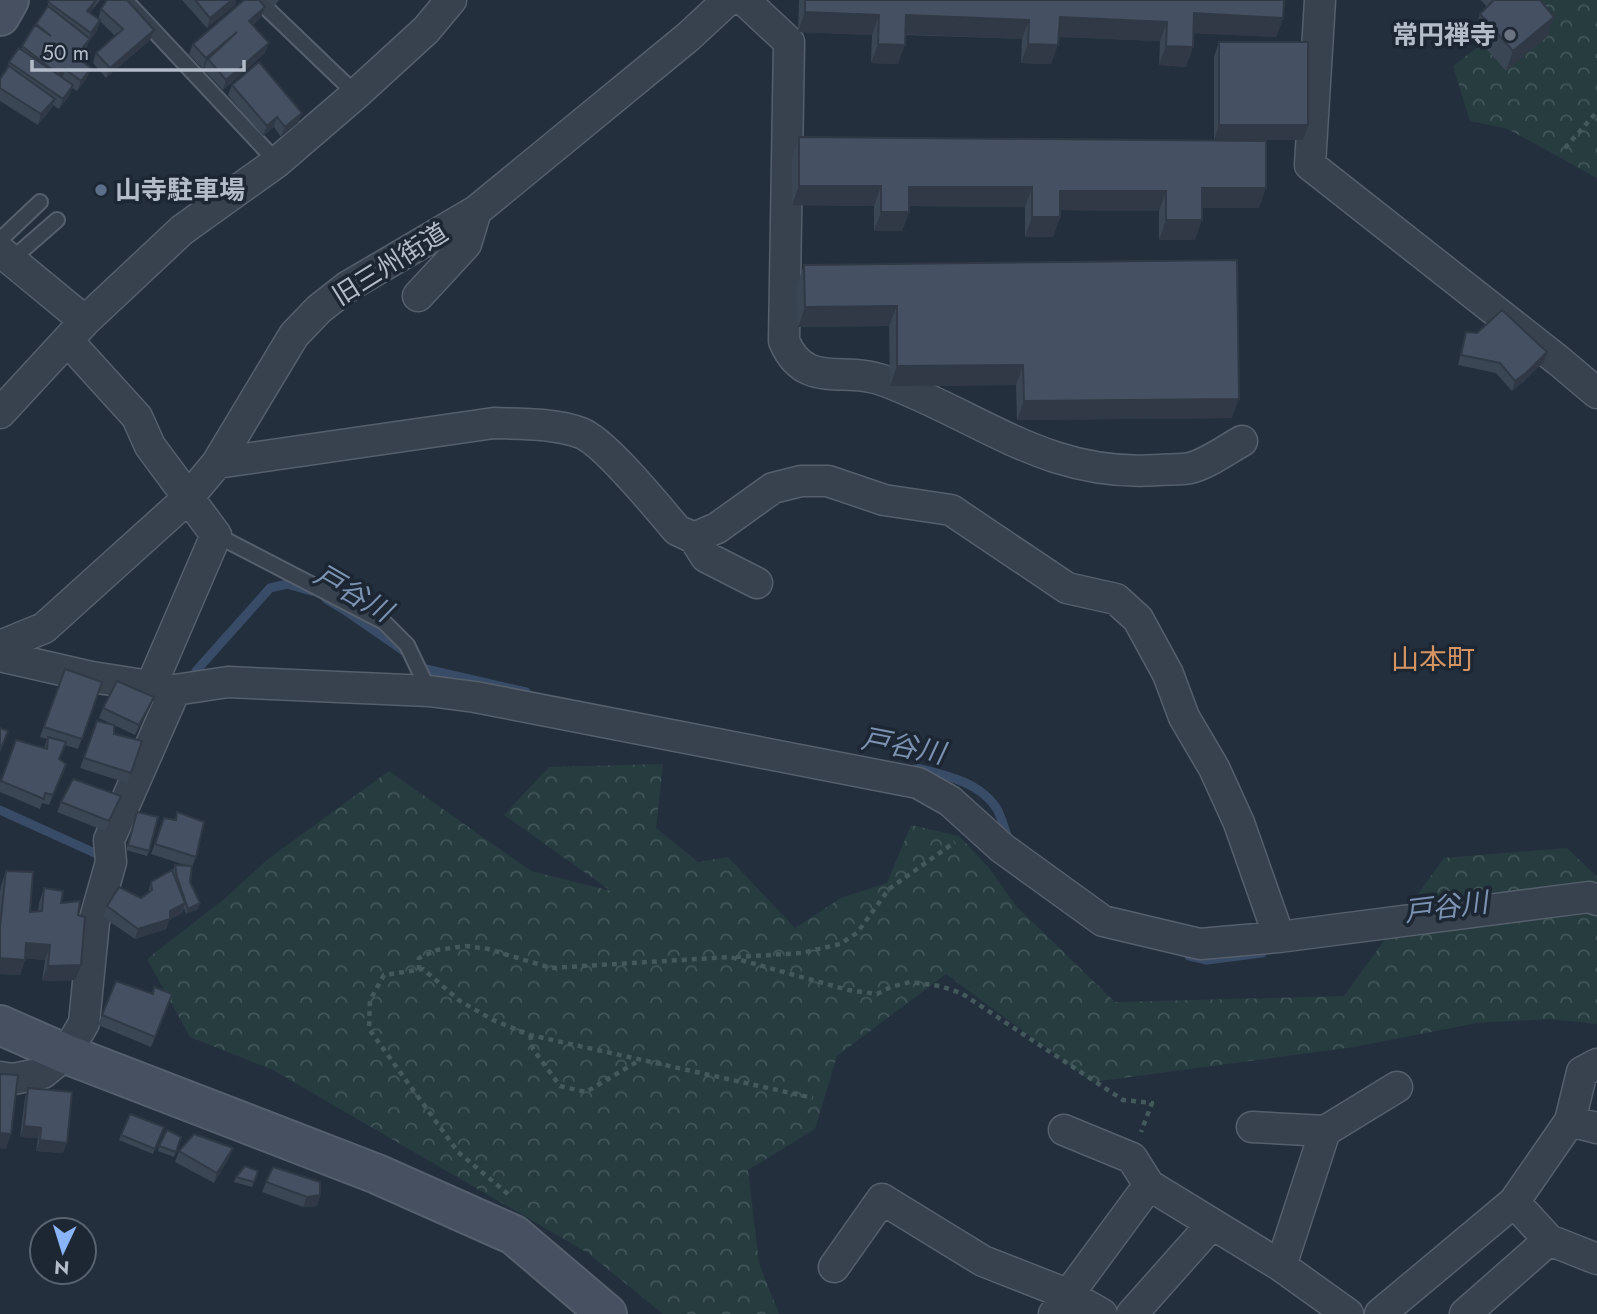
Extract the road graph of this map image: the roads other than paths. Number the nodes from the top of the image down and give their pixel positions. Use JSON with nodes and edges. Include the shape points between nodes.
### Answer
{"nodes":[{"id":1,"x":9,"y":0,"type":"edge"},
{"id":2,"x":125,"y":0,"type":"edge"},
{"id":3,"x":258,"y":0,"type":"edge"},
{"id":4,"x":451,"y":0,"type":"edge"},
{"id":5,"x":728,"y":0,"type":"edge"},
{"id":6,"x":744,"y":0,"type":"edge"},
{"id":7,"x":1320,"y":0,"type":"edge"},
{"id":8,"x":0,"y":16,"type":"edge"},
{"id":9,"x":356,"y":94,"type":"junction"},
{"id":10,"x":277,"y":162,"type":"junction"},
{"id":11,"x":40,"y":202,"type":"dead end"},
{"id":12,"x":476,"y":211,"type":"junction"},
{"id":13,"x":57,"y":220,"type":"dead end"},
{"id":14,"x":4,"y":251,"type":"edge"},
{"id":15,"x":418,"y":296,"type":"dead end"},
{"id":16,"x":76,"y":331,"type":"junction"},
{"id":17,"x":1597,"y":393,"type":"edge"},
{"id":18,"x":0,"y":413,"type":"edge"},
{"id":19,"x":1242,"y":441,"type":"dead end"},
{"id":20,"x":217,"y":463,"type":"junction"},
{"id":21,"x":187,"y":499,"type":"junction"},
{"id":22,"x":216,"y":536,"type":"junction"},
{"id":23,"x":694,"y":538,"type":"junction"},
{"id":24,"x":757,"y":583,"type":"dead end"},
{"id":25,"x":0,"y":646,"type":"edge"},
{"id":26,"x":0,"y":656,"type":"edge"},
{"id":27,"x":427,"y":684,"type":"junction"},
{"id":28,"x":163,"y":688,"type":"junction"},
{"id":29,"x":1597,"y":900,"type":"edge"},
{"id":30,"x":1279,"y":937,"type":"junction"},
{"id":31,"x":0,"y":1026,"type":"edge"},
{"id":32,"x":66,"y":1054,"type":"junction"},
{"id":33,"x":1597,"y":1064,"type":"edge"},
{"id":34,"x":0,"y":1077,"type":"edge"},
{"id":35,"x":1397,"y":1087,"type":"dead end"},
{"id":36,"x":1583,"y":1124,"type":"edge"},
{"id":37,"x":1252,"y":1127,"type":"dead end"},
{"id":38,"x":1064,"y":1130,"type":"dead end"},
{"id":39,"x":1325,"y":1131,"type":"junction"},
{"id":40,"x":1149,"y":1185,"type":"junction"},
{"id":41,"x":1514,"y":1202,"type":"junction"},
{"id":42,"x":1212,"y":1224,"type":"junction"},
{"id":43,"x":1549,"y":1240,"type":"junction"},
{"id":44,"x":1597,"y":1259,"type":"edge"},
{"id":45,"x":1281,"y":1266,"type":"junction"},
{"id":46,"x":834,"y":1267,"type":"dead end"},
{"id":47,"x":1061,"y":1304,"type":"edge"},
{"id":48,"x":607,"y":1314,"type":"edge"},
{"id":49,"x":1102,"y":1314,"type":"edge"},
{"id":50,"x":1132,"y":1314,"type":"edge"},
{"id":51,"x":1348,"y":1314,"type":"edge"},
{"id":52,"x":1380,"y":1314,"type":"edge"},
{"id":53,"x":1465,"y":1314,"type":"edge"}],
"edges":[{"from":1,"to":8,"type":"street"},
{"from":2,"to":10,"type":"lane"},
{"from":3,"to":9,"type":"lane"},
{"from":4,"to":9,"type":"street","via":[[426,30]]},
{"from":5,"to":12,"type":"street","name":"旧三州街道"},
{"from":6,"to":19,"type":"street","via":[[789,42],[784,341],[792,358],[812,372],[878,378],[1014,443],[1068,463],[1132,472],[1191,468]]},
{"from":7,"to":17,"type":"street","via":[[1310,165]]},
{"from":9,"to":10,"type":"street"},
{"from":10,"to":16,"type":"street","via":[[182,230]]},
{"from":11,"to":14,"type":"lane"},
{"from":12,"to":15,"type":"street","via":[[466,244]]},
{"from":12,"to":20,"type":"street","name":"旧三州街道","via":[[347,287],[319,309],[294,335]]},
{"from":13,"to":14,"type":"lane"},
{"from":14,"to":16,"type":"street"},
{"from":16,"to":18,"type":"street"},
{"from":16,"to":21,"type":"street"},
{"from":20,"to":21,"type":"street","name":"旧三州街道"},
{"from":20,"to":23,"type":"street","via":[[481,425],[540,425],[582,433],[599,443],[677,530]]},
{"from":21,"to":22,"type":"street"},
{"from":21,"to":25,"type":"street","name":"旧三州街道","via":[[44,628]]},
{"from":22,"to":27,"type":"lane","via":[[384,622],[407,645]]},
{"from":22,"to":28,"type":"street"},
{"from":23,"to":24,"type":"street","via":[[706,557]]},
{"from":23,"to":30,"type":"street","via":[[717,528],[773,488],[828,481],[884,500],[951,510],[1067,588],[1116,599],[1138,619],[1168,674],[1184,717],[1214,768],[1239,823]]},
{"from":26,"to":28,"type":"street"},
{"from":27,"to":28,"type":"street","via":[[228,682]]},
{"from":27,"to":30,"type":"street","via":[[918,783],[950,801],[1013,855],[1103,921],[1200,944]]},
{"from":28,"to":32,"type":"street","via":[[110,851],[94,922],[84,1023]]},
{"from":29,"to":30,"type":"street","via":[[1589,897]]},
{"from":31,"to":32,"type":"street"},
{"from":32,"to":34,"type":"street","via":[[43,1073]]},
{"from":32,"to":48,"type":"street","via":[[377,1174],[514,1235]]},
{"from":33,"to":36,"type":"street","via":[[1582,1072]]},
{"from":35,"to":39,"type":"street"},
{"from":36,"to":41,"type":"street"},
{"from":37,"to":39,"type":"street"},
{"from":38,"to":40,"type":"street","via":[[1132,1158]]},
{"from":39,"to":45,"type":"street"},
{"from":40,"to":42,"type":"street"},
{"from":40,"to":47,"type":"street"},
{"from":41,"to":43,"type":"street"},
{"from":41,"to":52,"type":"street"},
{"from":42,"to":45,"type":"street"},
{"from":42,"to":50,"type":"street"},
{"from":43,"to":44,"type":"street"},
{"from":43,"to":53,"type":"street"},
{"from":45,"to":51,"type":"street"},
{"from":46,"to":47,"type":"street","via":[[882,1199]]},
{"from":47,"to":49,"type":"street"}]}
